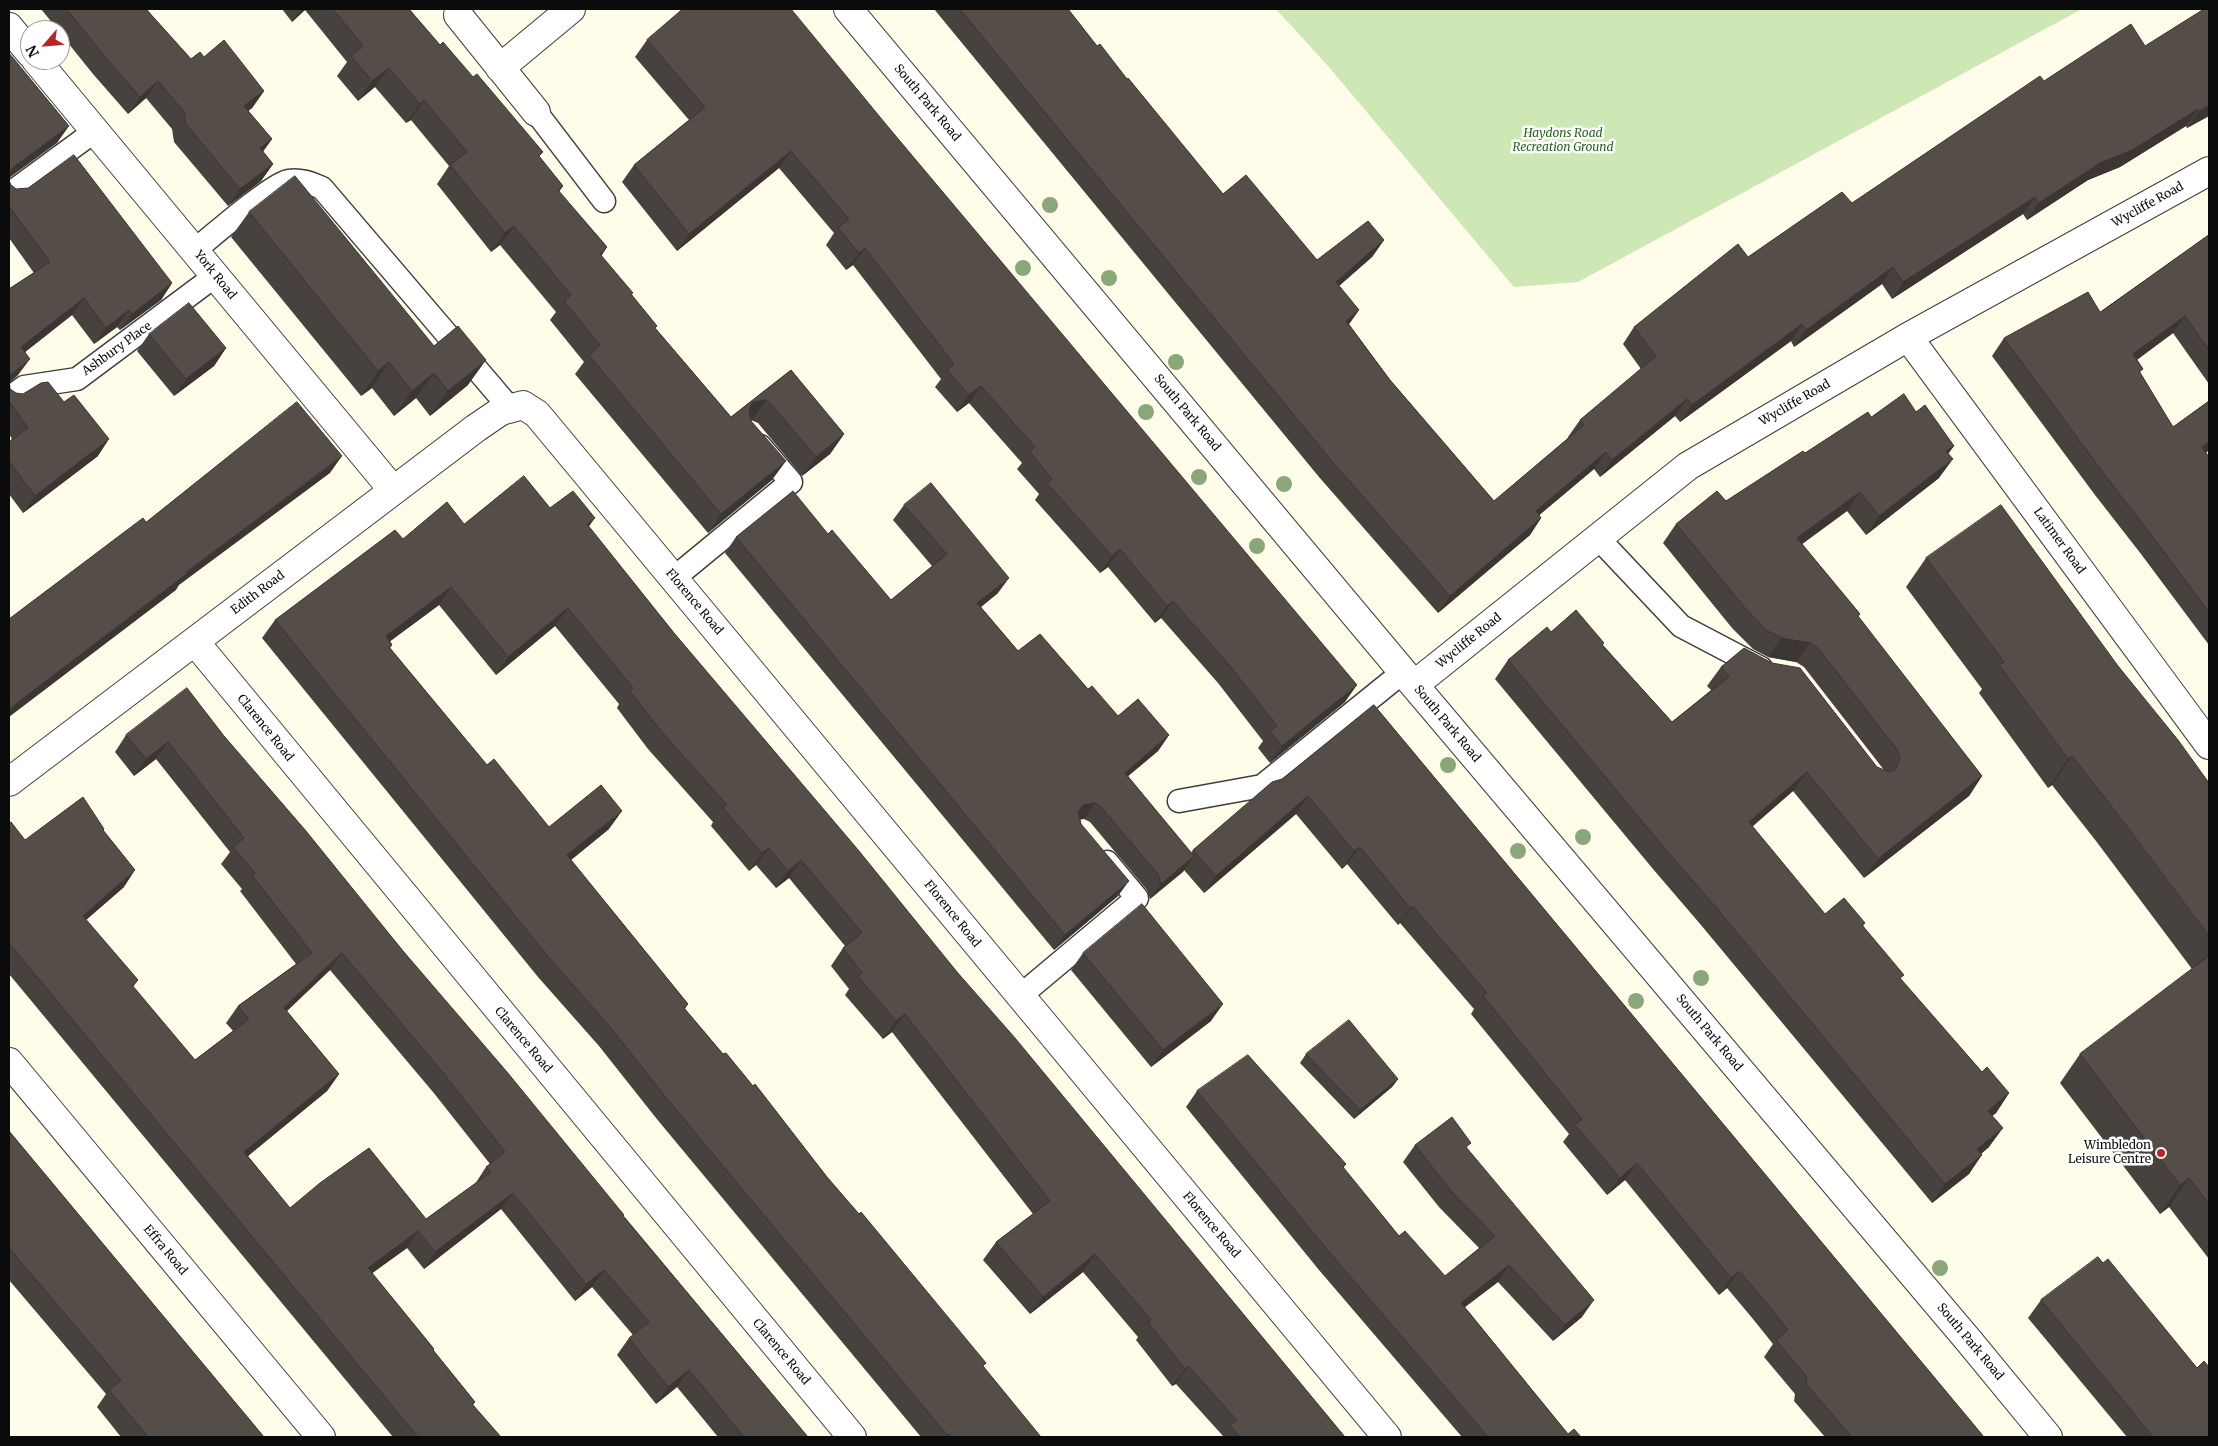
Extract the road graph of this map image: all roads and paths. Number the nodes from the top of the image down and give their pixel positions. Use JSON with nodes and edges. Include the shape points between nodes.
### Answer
{"nodes":[{"id":1,"x":571,"y":9,"type":"edge"},
{"id":2,"x":848,"y":9,"type":"edge"},
{"id":3,"x":458,"y":15,"type":"dead end"},
{"id":4,"x":9,"y":28,"type":"edge"},
{"id":5,"x":20,"y":41,"type":"edge"},
{"id":6,"x":500,"y":68,"type":"junction"},
{"id":7,"x":44,"y":70,"type":"edge"},
{"id":8,"x":536,"y":112,"type":"joint"},
{"id":9,"x":95,"y":132,"type":"junction"},
{"id":10,"x":2209,"y":171,"type":"edge"},
{"id":11,"x":9,"y":194,"type":"edge"},
{"id":12,"x":604,"y":201,"type":"dead end"},
{"id":13,"x":195,"y":250,"type":"junction"},
{"id":14,"x":215,"y":276,"type":"junction"},
{"id":15,"x":1908,"y":337,"type":"junction"},
{"id":16,"x":9,"y":398,"type":"edge"},
{"id":17,"x":509,"y":407,"type":"junction"},
{"id":18,"x":748,"y":432,"type":"edge"},
{"id":19,"x":393,"y":490,"type":"junction"},
{"id":20,"x":1598,"y":538,"type":"junction"},
{"id":21,"x":674,"y":578,"type":"junction"},
{"id":22,"x":195,"y":642,"type":"junction"},
{"id":23,"x":1779,"y":672,"type":"edge"},
{"id":24,"x":1408,"y":678,"type":"junction"},
{"id":25,"x":2209,"y":746,"type":"edge"},
{"id":26,"x":9,"y":782,"type":"edge"},
{"id":27,"x":1179,"y":801,"type":"dead end"},
{"id":28,"x":1093,"y":846,"type":"edge"},
{"id":29,"x":1020,"y":996,"type":"junction"},
{"id":30,"x":9,"y":1062,"type":"edge"},
{"id":31,"x":321,"y":1437,"type":"edge"},
{"id":32,"x":852,"y":1437,"type":"edge"},
{"id":33,"x":1387,"y":1437,"type":"edge"},
{"id":34,"x":2048,"y":1437,"type":"edge"}],
"edges":[{"from":1,"to":6,"type":"street"},
{"from":2,"to":24,"type":"street","name":"South Park Road"},
{"from":3,"to":6,"type":"street"},
{"from":4,"to":5,"type":"street"},
{"from":6,"to":8,"type":"street"},
{"from":7,"to":9,"type":"street","name":"York Road"},
{"from":8,"to":12,"type":"lane"},
{"from":9,"to":11,"type":"lane"},
{"from":9,"to":13,"type":"street","name":"York Road"},
{"from":10,"to":15,"type":"street","name":"Wycliffe Road"},
{"from":13,"to":14,"type":"street","name":"York Road"},
{"from":13,"to":17,"type":"lane","via":[[224,225],[286,182],[302,180],[322,188]]},
{"from":14,"to":16,"type":"lane","name":"Ashbury Place","via":[[76,379],[24,387]]},
{"from":14,"to":19,"type":"street","name":"York Road"},
{"from":15,"to":20,"type":"street","name":"Wycliffe Road","via":[[1688,466]]},
{"from":15,"to":25,"type":"street","name":"Latimer Road"},
{"from":17,"to":19,"type":"street","name":"Edith Road"},
{"from":17,"to":21,"type":"street","name":"Florence Road","via":[[523,405],[537,414]]},
{"from":18,"to":21,"type":"lane","via":[[791,482]]},
{"from":19,"to":22,"type":"street","name":"Edith Road"},
{"from":20,"to":23,"type":"lane","via":[[1682,626],[1764,670]]},
{"from":20,"to":24,"type":"street","name":"Wycliffe Road"},
{"from":21,"to":29,"type":"street","name":"Florence Road"},
{"from":22,"to":26,"type":"street","name":"Edith Road"},
{"from":22,"to":32,"type":"street","name":"Clarence Road"},
{"from":24,"to":27,"type":"lane","via":[[1262,786]]},
{"from":24,"to":34,"type":"street","name":"South Park Road"},
{"from":28,"to":29,"type":"lane","via":[[1137,898]]},
{"from":29,"to":33,"type":"street","name":"Florence Road"},
{"from":30,"to":31,"type":"street","name":"Effra Road"}]}
